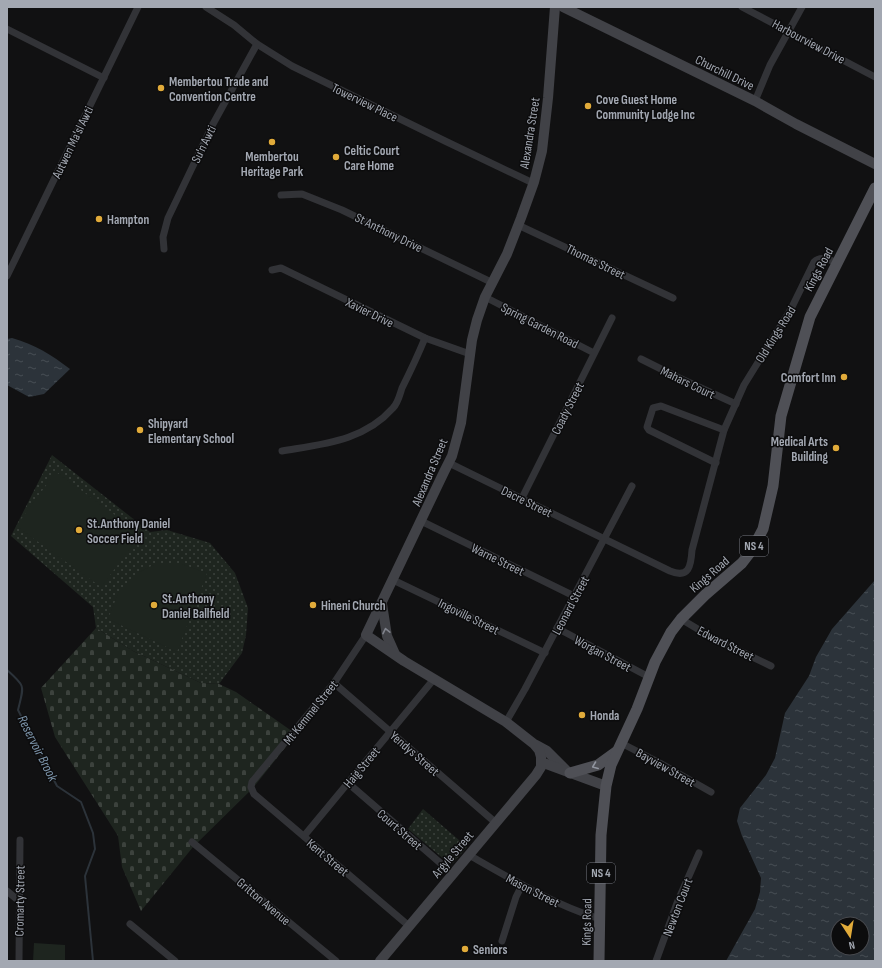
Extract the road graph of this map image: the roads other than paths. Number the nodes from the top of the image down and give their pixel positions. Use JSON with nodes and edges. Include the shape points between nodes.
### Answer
{"nodes":[{"id":1,"x":138,"y":7,"type":"edge"},
{"id":2,"x":206,"y":7,"type":"edge"},
{"id":3,"x":555,"y":7,"type":"edge"},
{"id":4,"x":563,"y":7,"type":"edge"},
{"id":5,"x":742,"y":7,"type":"edge"},
{"id":6,"x":802,"y":7,"type":"edge"},
{"id":7,"x":7,"y":29,"type":"edge"},
{"id":8,"x":789,"y":31,"type":"junction"},
{"id":9,"x":256,"y":44,"type":"junction"},
{"id":10,"x":875,"y":77,"type":"edge"},
{"id":11,"x":104,"y":78,"type":"junction"},
{"id":12,"x":755,"y":101,"type":"junction"},
{"id":13,"x":875,"y":164,"type":"edge"},
{"id":14,"x":533,"y":183,"type":"junction"},
{"id":15,"x":875,"y":188,"type":"edge"},
{"id":16,"x":281,"y":195,"type":"dead end"},
{"id":17,"x":518,"y":224,"type":"junction"},
{"id":18,"x":164,"y":249,"type":"dead end"},
{"id":19,"x":838,"y":263,"type":"junction"},
{"id":20,"x":272,"y":270,"type":"dead end"},
{"id":21,"x":7,"y":276,"type":"edge"},
{"id":22,"x":493,"y":283,"type":"junction"},
{"id":23,"x":485,"y":297,"type":"junction"},
{"id":24,"x":673,"y":298,"type":"dead end"},
{"id":25,"x":612,"y":318,"type":"dead end"},
{"id":26,"x":426,"y":338,"type":"junction"},
{"id":27,"x":594,"y":353,"type":"junction"},
{"id":28,"x":470,"y":354,"type":"junction"},
{"id":29,"x":641,"y":359,"type":"dead end"},
{"id":30,"x":736,"y":404,"type":"junction"},
{"id":31,"x":724,"y":430,"type":"junction"},
{"id":32,"x":282,"y":451,"type":"dead end"},
{"id":33,"x":449,"y":463,"type":"junction"},
{"id":34,"x":716,"y":463,"type":"junction"},
{"id":35,"x":632,"y":486,"type":"dead end"},
{"id":36,"x":522,"y":498,"type":"junction"},
{"id":37,"x":421,"y":521,"type":"junction"},
{"id":38,"x":604,"y":539,"type":"junction"},
{"id":39,"x":393,"y":580,"type":"junction"},
{"id":40,"x":574,"y":596,"type":"junction"},
{"id":41,"x":382,"y":604,"type":"junction"},
{"id":42,"x":681,"y":619,"type":"junction"},
{"id":43,"x":557,"y":628,"type":"junction"},
{"id":44,"x":366,"y":635,"type":"junction"},
{"id":45,"x":545,"y":652,"type":"junction"},
{"id":46,"x":396,"y":655,"type":"junction"},
{"id":47,"x":771,"y":666,"type":"dead end"},
{"id":48,"x":649,"y":677,"type":"junction"},
{"id":49,"x":434,"y":680,"type":"junction"},
{"id":50,"x":334,"y":683,"type":"junction"},
{"id":51,"x":506,"y":722,"type":"junction"},
{"id":52,"x":390,"y":732,"type":"junction"},
{"id":53,"x":534,"y":744,"type":"junction"},
{"id":54,"x":618,"y":747,"type":"junction"},
{"id":55,"x":542,"y":762,"type":"junction"},
{"id":56,"x":568,"y":772,"type":"junction"},
{"id":57,"x":348,"y":783,"type":"junction"},
{"id":58,"x":606,"y":786,"type":"junction"},
{"id":59,"x":250,"y":787,"type":"joint"},
{"id":60,"x":711,"y":792,"type":"dead end"},
{"id":61,"x":496,"y":823,"type":"junction"},
{"id":62,"x":304,"y":836,"type":"junction"},
{"id":63,"x":20,"y":840,"type":"dead end"},
{"id":64,"x":192,"y":842,"type":"dead end"},
{"id":65,"x":699,"y":853,"type":"dead end"},
{"id":66,"x":469,"y":855,"type":"junction"},
{"id":67,"x":453,"y":874,"type":"junction"},
{"id":68,"x":522,"y":885,"type":"junction"},
{"id":69,"x":7,"y":891,"type":"edge"},
{"id":70,"x":19,"y":901,"type":"junction"},
{"id":71,"x":600,"y":919,"type":"junction"},
{"id":72,"x":130,"y":924,"type":"dead end"},
{"id":73,"x":409,"y":926,"type":"junction"},
{"id":74,"x":502,"y":941,"type":"dead end"},
{"id":75,"x":19,"y":961,"type":"edge"},
{"id":76,"x":175,"y":961,"type":"edge"},
{"id":77,"x":336,"y":961,"type":"edge"},
{"id":78,"x":381,"y":961,"type":"edge"},
{"id":79,"x":599,"y":961,"type":"edge"},
{"id":80,"x":656,"y":961,"type":"edge"}],
"edges":[{"from":1,"to":11,"type":"street","name":"Autwen Ma'sl Awti"},
{"from":2,"to":9,"type":"street","name":"Towerview Place","via":[[234,25]]},
{"from":3,"to":14,"type":"main road","name":"Alexandra Street","via":[[542,151]]},
{"from":4,"to":12,"type":"main road","name":"Churchill Drive"},
{"from":5,"to":8,"type":"street","name":"Harbourview Drive"},
{"from":6,"to":8,"type":"street"},
{"from":7,"to":11,"type":"street"},
{"from":8,"to":10,"type":"street","name":"Harbourview Drive"},
{"from":8,"to":12,"type":"street","via":[[770,65]]},
{"from":9,"to":14,"type":"street","name":"Towerview Place","via":[[311,76]]},
{"from":9,"to":18,"type":"street","name":"Su'n Awti","via":[[213,124],[168,218],[163,236]]},
{"from":11,"to":21,"type":"street","name":"Autwen Ma'sl Awti"},
{"from":12,"to":13,"type":"main road","name":"Churchill Drive"},
{"from":14,"to":17,"type":"main road","name":"Alexandra Street"},
{"from":15,"to":19,"type":"main road","name":"Kings Road","number":"NS 4"},
{"from":16,"to":22,"type":"street","name":"St Anthony Drive","via":[[302,194],[342,210]]},
{"from":17,"to":22,"type":"main road","name":"Alexandra Street"},
{"from":17,"to":24,"type":"street","name":"Thomas Street"},
{"from":19,"to":30,"type":"street","name":"Old Kings Road","via":[[821,258],[813,263],[798,296],[754,368]]},
{"from":19,"to":42,"type":"main road","name":"Kings Road","number":"NS 4","via":[[812,311],[781,416],[773,486],[763,529],[742,563]]},
{"from":20,"to":26,"type":"street","name":"Xavier Drive","via":[[281,268]]},
{"from":22,"to":23,"type":"main road","name":"Alexandra Street"},
{"from":23,"to":27,"type":"street","name":"Spring Garden Road"},
{"from":23,"to":28,"type":"main road","name":"Alexandra Street","via":[[475,326]]},
{"from":25,"to":27,"type":"street","name":"Coady Street"},
{"from":26,"to":28,"type":"street","name":"Xavier Drive"},
{"from":26,"to":32,"type":"street","via":[[394,407],[384,416],[362,431],[342,440]]},
{"from":27,"to":36,"type":"street","name":"Coady Street"},
{"from":28,"to":33,"type":"main road","name":"Alexandra Street","via":[[461,423]]},
{"from":29,"to":30,"type":"street","name":"Mahars Court"},
{"from":30,"to":31,"type":"street","name":"Old Kings Road"},
{"from":31,"to":34,"type":"street","name":"Old Kings Road"},
{"from":31,"to":34,"type":"street","via":[[661,406],[653,408],[647,427]]},
{"from":33,"to":36,"type":"street","name":"Dacre Street"},
{"from":33,"to":37,"type":"main road","name":"Alexandra Street"},
{"from":34,"to":38,"type":"street","name":"Old Kings Road","via":[[692,550],[691,564],[685,572],[675,573]]},
{"from":35,"to":38,"type":"street","name":"Leonard Street"},
{"from":36,"to":38,"type":"street","name":"Dacre Street"},
{"from":37,"to":39,"type":"main road","name":"Alexandra Street"},
{"from":37,"to":40,"type":"street","name":"Warne Street"},
{"from":38,"to":40,"type":"street","name":"Leonard Street"},
{"from":39,"to":41,"type":"main road","name":"Alexandra Street"},
{"from":39,"to":45,"type":"street","name":"Ingoville Street"},
{"from":40,"to":43,"type":"street","name":"Leonard Street"},
{"from":41,"to":44,"type":"main road","name":"Alexandra Street"},
{"from":46,"to":41,"type":"main road","one_way":true,"via":[[387,636]]},
{"from":42,"to":47,"type":"street","name":"Edward Street","via":[[711,637]]},
{"from":42,"to":48,"type":"main road","name":"Kings Road","number":"NS 4","via":[[671,632]]},
{"from":43,"to":45,"type":"street","name":"Leonard Street"},
{"from":43,"to":48,"type":"street","name":"Worgan Street"},
{"from":44,"to":46,"type":"main road"},
{"from":44,"to":50,"type":"street","name":"Mt Kemmel Street"},
{"from":45,"to":51,"type":"street","name":"Leonard Street"},
{"from":46,"to":49,"type":"main road"},
{"from":48,"to":54,"type":"main road","name":"Kings Road","number":"NS 4"},
{"from":49,"to":51,"type":"main road"},
{"from":49,"to":52,"type":"street","name":"Haig Street"},
{"from":50,"to":52,"type":"street","name":"Yendys Street"},
{"from":50,"to":59,"type":"street","name":"Mt Kemmel Street"},
{"from":51,"to":53,"type":"main road"},
{"from":52,"to":57,"type":"street","name":"Haig Street"},
{"from":52,"to":61,"type":"street","name":"Yendys Street"},
{"from":53,"to":55,"type":"main road","via":[[539,750]]},
{"from":53,"to":56,"type":"main road","via":[[547,751]]},
{"from":54,"to":56,"type":"main road","one_way":true,"via":[[598,765]]},
{"from":54,"to":58,"type":"main road","name":"Kings Road","number":"NS 4"},
{"from":54,"to":60,"type":"street","name":"Bayview Street","via":[[658,762]]},
{"from":55,"to":56,"type":"main road"},
{"from":55,"to":61,"type":"main road","name":"Argyle Street","via":[[536,775]]},
{"from":56,"to":58,"type":"main road"},
{"from":57,"to":62,"type":"street","name":"Haig Street"},
{"from":57,"to":67,"type":"street","name":"Court Street"},
{"from":58,"to":71,"type":"main road","name":"Kings Road","number":"NS 4","via":[[601,835]]},
{"from":59,"to":62,"type":"street","name":"Kent Street","via":[[254,794]]},
{"from":61,"to":66,"type":"main road","name":"Argyle Street"},
{"from":62,"to":73,"type":"street","name":"Kent Street"},
{"from":63,"to":70,"type":"street","name":"Cromarty Street"},
{"from":64,"to":77,"type":"street","name":"Gritton Avenue"},
{"from":65,"to":80,"type":"street","name":"Newton Court"},
{"from":66,"to":67,"type":"main road","name":"Argyle Street"},
{"from":66,"to":68,"type":"street","name":"Mason Street"},
{"from":67,"to":73,"type":"main road","name":"Argyle Street"},
{"from":68,"to":71,"type":"street","name":"Mason Street","via":[[571,909]]},
{"from":68,"to":74,"type":"street"},
{"from":69,"to":70,"type":"street"},
{"from":70,"to":75,"type":"street","name":"Cromarty Street"},
{"from":71,"to":79,"type":"main road","name":"Kings Road","number":"NS 4"},
{"from":72,"to":76,"type":"street"},
{"from":73,"to":78,"type":"main road","name":"Argyle Street"}]}
